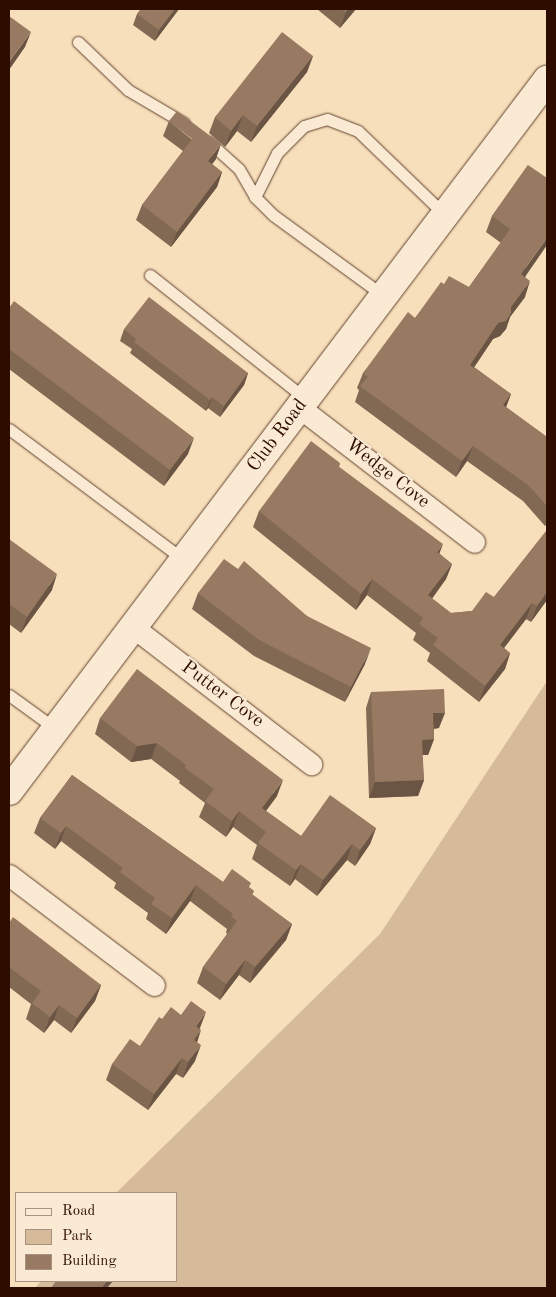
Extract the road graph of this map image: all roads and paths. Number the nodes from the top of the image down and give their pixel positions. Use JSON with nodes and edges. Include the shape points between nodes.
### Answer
{"nodes":[{"id":1,"x":78,"y":42,"type":"dead end"},
{"id":2,"x":547,"y":80,"type":"edge"},
{"id":3,"x":255,"y":197,"type":"junction"},
{"id":4,"x":445,"y":215,"type":"junction"},
{"id":5,"x":150,"y":275,"type":"dead end"},
{"id":6,"x":384,"y":296,"type":"junction"},
{"id":7,"x":303,"y":403,"type":"junction"},
{"id":8,"x":9,"y":429,"type":"edge"},
{"id":9,"x":474,"y":542,"type":"dead end"},
{"id":10,"x":184,"y":560,"type":"junction"},
{"id":11,"x":133,"y":627,"type":"junction"},
{"id":12,"x":9,"y":695,"type":"edge"},
{"id":13,"x":56,"y":729,"type":"junction"},
{"id":14,"x":311,"y":764,"type":"dead end"},
{"id":15,"x":9,"y":791,"type":"edge"},
{"id":16,"x":9,"y":875,"type":"edge"},
{"id":17,"x":154,"y":985,"type":"dead end"}],
"edges":[{"from":1,"to":3,"type":"lane","via":[[128,90],[195,131],[239,169]]},
{"from":2,"to":4,"type":"street","name":"Club Road"},
{"from":3,"to":4,"type":"lane","via":[[277,154],[304,126],[327,119],[358,131]]},
{"from":3,"to":6,"type":"lane","via":[[274,215]]},
{"from":4,"to":6,"type":"street","name":"Club Road"},
{"from":5,"to":7,"type":"lane"},
{"from":6,"to":7,"type":"street","name":"Club Road"},
{"from":7,"to":9,"type":"street","name":"Wedge Cove"},
{"from":7,"to":10,"type":"street","name":"Club Road"},
{"from":8,"to":10,"type":"lane"},
{"from":10,"to":11,"type":"street","name":"Club Road"},
{"from":11,"to":13,"type":"street","name":"Club Road"},
{"from":11,"to":14,"type":"street","name":"Putter Cove"},
{"from":12,"to":13,"type":"lane"},
{"from":13,"to":15,"type":"street","name":"Club Road"},
{"from":16,"to":17,"type":"street"}]}
